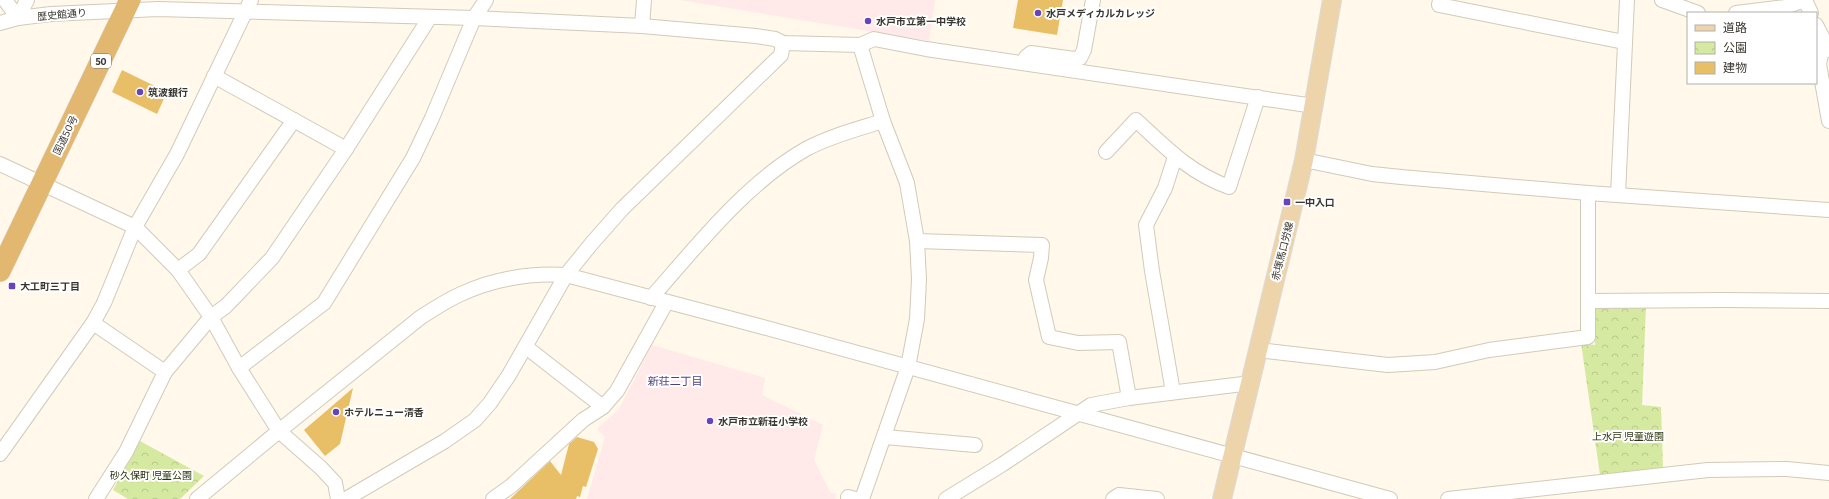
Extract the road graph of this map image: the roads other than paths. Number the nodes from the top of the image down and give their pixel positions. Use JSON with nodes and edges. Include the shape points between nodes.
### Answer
{"nodes":[{"id":1,"x":5,"y":0,"type":"edge"},
{"id":2,"x":27,"y":0,"type":"edge"},
{"id":3,"x":486,"y":0,"type":"edge"},
{"id":4,"x":643,"y":0,"type":"edge"},
{"id":5,"x":1093,"y":0,"type":"edge"},
{"id":6,"x":1332,"y":0,"type":"edge"},
{"id":7,"x":1440,"y":0,"type":"edge"},
{"id":8,"x":1626,"y":0,"type":"edge"},
{"id":9,"x":1662,"y":0,"type":"edge"},
{"id":10,"x":1805,"y":0,"type":"edge"},
{"id":11,"x":127,"y":5,"type":"edge"},
{"id":12,"x":248,"y":6,"type":"edge"},
{"id":13,"x":1695,"y":12,"type":"edge"},
{"id":14,"x":1746,"y":12,"type":"edge"},
{"id":15,"x":1811,"y":12,"type":"edge"},
{"id":16,"x":430,"y":17,"type":"junction"},
{"id":17,"x":18,"y":18,"type":"junction"},
{"id":18,"x":474,"y":18,"type":"junction"},
{"id":19,"x":0,"y":23,"type":"edge"},
{"id":20,"x":642,"y":26,"type":"junction"},
{"id":21,"x":1817,"y":27,"type":"edge"},
{"id":22,"x":1624,"y":42,"type":"junction"},
{"id":23,"x":783,"y":43,"type":"junction"},
{"id":24,"x":860,"y":45,"type":"junction"},
{"id":25,"x":1826,"y":46,"type":"edge"},
{"id":26,"x":1024,"y":63,"type":"junction"},
{"id":27,"x":214,"y":76,"type":"junction"},
{"id":28,"x":1258,"y":97,"type":"junction"},
{"id":29,"x":1314,"y":106,"type":"junction"},
{"id":30,"x":294,"y":120,"type":"junction"},
{"id":31,"x":883,"y":120,"type":"junction"},
{"id":32,"x":1829,"y":121,"type":"edge"},
{"id":33,"x":346,"y":149,"type":"junction"},
{"id":34,"x":1106,"y":152,"type":"dead end"},
{"id":35,"x":1175,"y":157,"type":"junction"},
{"id":36,"x":1304,"y":160,"type":"junction"},
{"id":37,"x":0,"y":164,"type":"edge"},
{"id":38,"x":42,"y":184,"type":"junction"},
{"id":39,"x":1588,"y":193,"type":"junction"},
{"id":40,"x":1618,"y":195,"type":"junction"},
{"id":41,"x":1829,"y":210,"type":"edge"},
{"id":42,"x":135,"y":227,"type":"junction"},
{"id":43,"x":917,"y":241,"type":"junction"},
{"id":44,"x":178,"y":270,"type":"junction"},
{"id":45,"x":0,"y":271,"type":"edge"},
{"id":46,"x":566,"y":275,"type":"junction"},
{"id":47,"x":651,"y":298,"type":"junction"},
{"id":48,"x":1588,"y":301,"type":"junction"},
{"id":49,"x":1829,"y":301,"type":"edge"},
{"id":50,"x":666,"y":302,"type":"junction"},
{"id":51,"x":211,"y":318,"type":"junction"},
{"id":52,"x":94,"y":323,"type":"junction"},
{"id":53,"x":526,"y":347,"type":"junction"},
{"id":54,"x":1258,"y":350,"type":"junction"},
{"id":55,"x":908,"y":367,"type":"junction"},
{"id":56,"x":239,"y":368,"type":"junction"},
{"id":57,"x":165,"y":372,"type":"junction"},
{"id":58,"x":1250,"y":382,"type":"junction"},
{"id":59,"x":1173,"y":392,"type":"junction"},
{"id":60,"x":1129,"y":398,"type":"junction"},
{"id":61,"x":603,"y":407,"type":"junction"},
{"id":62,"x":1079,"y":414,"type":"junction"},
{"id":63,"x":279,"y":431,"type":"junction"},
{"id":64,"x":885,"y":437,"type":"junction"},
{"id":65,"x":975,"y":445,"type":"dead end"},
{"id":66,"x":0,"y":454,"type":"edge"},
{"id":67,"x":1233,"y":456,"type":"junction"},
{"id":68,"x":1829,"y":473,"type":"edge"},
{"id":69,"x":96,"y":499,"type":"edge"},
{"id":70,"x":197,"y":499,"type":"edge"},
{"id":71,"x":338,"y":499,"type":"edge"},
{"id":72,"x":346,"y":499,"type":"edge"},
{"id":73,"x":493,"y":499,"type":"edge"},
{"id":74,"x":862,"y":499,"type":"edge"},
{"id":75,"x":946,"y":499,"type":"edge"},
{"id":76,"x":1113,"y":499,"type":"edge"},
{"id":77,"x":1157,"y":499,"type":"edge"},
{"id":78,"x":1222,"y":499,"type":"edge"},
{"id":79,"x":1390,"y":499,"type":"edge"},
{"id":80,"x":1448,"y":499,"type":"edge"}],
"edges":[{"from":1,"to":17,"type":"street"},
{"from":2,"to":17,"type":"street"},
{"from":3,"to":18,"type":"street"},
{"from":4,"to":20,"type":"street"},
{"from":5,"to":26,"type":"street","via":[[1084,50],[1080,58],[1031,53]]},
{"from":6,"to":29,"type":"main road","name":"赤塚馬口労線"},
{"from":7,"to":22,"type":"street","via":[[1439,4]]},
{"from":8,"to":22,"type":"street"},
{"from":9,"to":13,"type":"street"},
{"from":10,"to":14,"type":"street","via":[[1784,8]]},
{"from":10,"to":15,"type":"street"},
{"from":11,"to":12,"type":"street","name":"歴史館通り"},
{"from":11,"to":17,"type":"street","name":"歴史館通り"},
{"from":11,"to":38,"type":"highway","name":"国道50号","number":"50"},
{"from":12,"to":16,"type":"street","name":"歴史館通り"},
{"from":12,"to":27,"type":"street"},
{"from":16,"to":18,"type":"street","name":"歴史館通り"},
{"from":16,"to":33,"type":"street"},
{"from":17,"to":19,"type":"street","name":"歴史館通り"},
{"from":18,"to":20,"type":"street","name":"歴史館通り"},
{"from":18,"to":56,"type":"street","via":[[413,158],[324,303]]},
{"from":20,"to":23,"type":"street","name":"歴史館通り","via":[[756,36]]},
{"from":21,"to":25,"type":"street"},
{"from":22,"to":40,"type":"street"},
{"from":23,"to":24,"type":"street","name":"歴史館通り"},
{"from":23,"to":46,"type":"street","via":[[781,55],[622,209]]},
{"from":24,"to":26,"type":"street","name":"歴史館通り","via":[[874,39]]},
{"from":24,"to":31,"type":"street"},
{"from":25,"to":32,"type":"street","via":[[1819,64]]},
{"from":26,"to":28,"type":"street","name":"歴史館通り"},
{"from":27,"to":30,"type":"street"},
{"from":27,"to":42,"type":"street","via":[[177,154]]},
{"from":28,"to":29,"type":"street","name":"歴史館通り"},
{"from":28,"to":35,"type":"street","via":[[1230,188],[1209,180]]},
{"from":29,"to":36,"type":"main road","name":"赤塚馬口労線"},
{"from":30,"to":33,"type":"street"},
{"from":30,"to":44,"type":"street","via":[[199,254]]},
{"from":31,"to":43,"type":"street","via":[[907,183]]},
{"from":31,"to":47,"type":"street","via":[[807,149],[769,175],[747,194]]},
{"from":33,"to":51,"type":"street","via":[[272,258]]},
{"from":34,"to":35,"type":"street","via":[[1136,120]]},
{"from":35,"to":59,"type":"street","via":[[1166,188],[1146,225]]},
{"from":36,"to":39,"type":"street","via":[[1401,178]]},
{"from":36,"to":54,"type":"main road","name":"赤塚馬口労線"},
{"from":37,"to":38,"type":"street"},
{"from":38,"to":42,"type":"street"},
{"from":38,"to":45,"type":"highway","name":"国道50号","number":"50"},
{"from":39,"to":40,"type":"street"},
{"from":39,"to":48,"type":"street"},
{"from":40,"to":41,"type":"street"},
{"from":42,"to":44,"type":"street"},
{"from":42,"to":52,"type":"street"},
{"from":43,"to":55,"type":"street","via":[[917,319]]},
{"from":43,"to":60,"type":"street","via":[[1042,245],[1036,280],[1049,337],[1078,343],[1119,342]]},
{"from":44,"to":51,"type":"street"},
{"from":46,"to":47,"type":"street"},
{"from":46,"to":53,"type":"street"},
{"from":46,"to":63,"type":"street","via":[[529,275],[461,293],[422,317]]},
{"from":47,"to":50,"type":"street"},
{"from":48,"to":49,"type":"street"},
{"from":48,"to":54,"type":"street","via":[[1588,337],[1488,350],[1435,362],[1388,365]]},
{"from":50,"to":55,"type":"street"},
{"from":50,"to":61,"type":"street","via":[[617,391]]},
{"from":51,"to":56,"type":"street"},
{"from":51,"to":57,"type":"street"},
{"from":52,"to":57,"type":"street"},
{"from":52,"to":66,"type":"street"},
{"from":53,"to":61,"type":"street"},
{"from":53,"to":72,"type":"street","via":[[490,404],[475,420],[445,441]]},
{"from":54,"to":58,"type":"main road","name":"赤塚馬口労線"},
{"from":55,"to":62,"type":"street"},
{"from":55,"to":64,"type":"street"},
{"from":56,"to":63,"type":"street"},
{"from":57,"to":69,"type":"street","via":[[126,452]]},
{"from":58,"to":59,"type":"street"},
{"from":58,"to":67,"type":"main road","name":"赤塚馬口労線"},
{"from":59,"to":60,"type":"street"},
{"from":60,"to":62,"type":"street","via":[[1091,405]]},
{"from":61,"to":73,"type":"street","via":[[583,420],[511,486]]},
{"from":62,"to":67,"type":"street"},
{"from":62,"to":75,"type":"street"},
{"from":63,"to":70,"type":"street"},
{"from":63,"to":71,"type":"street","via":[[335,483]]},
{"from":64,"to":65,"type":"street"},
{"from":64,"to":74,"type":"street"},
{"from":67,"to":78,"type":"main road","name":"赤塚馬口労線"},
{"from":67,"to":79,"type":"street"},
{"from":68,"to":80,"type":"street","via":[[1787,469],[1708,470]]},
{"from":76,"to":77,"type":"street","via":[[1120,495]]}]}
